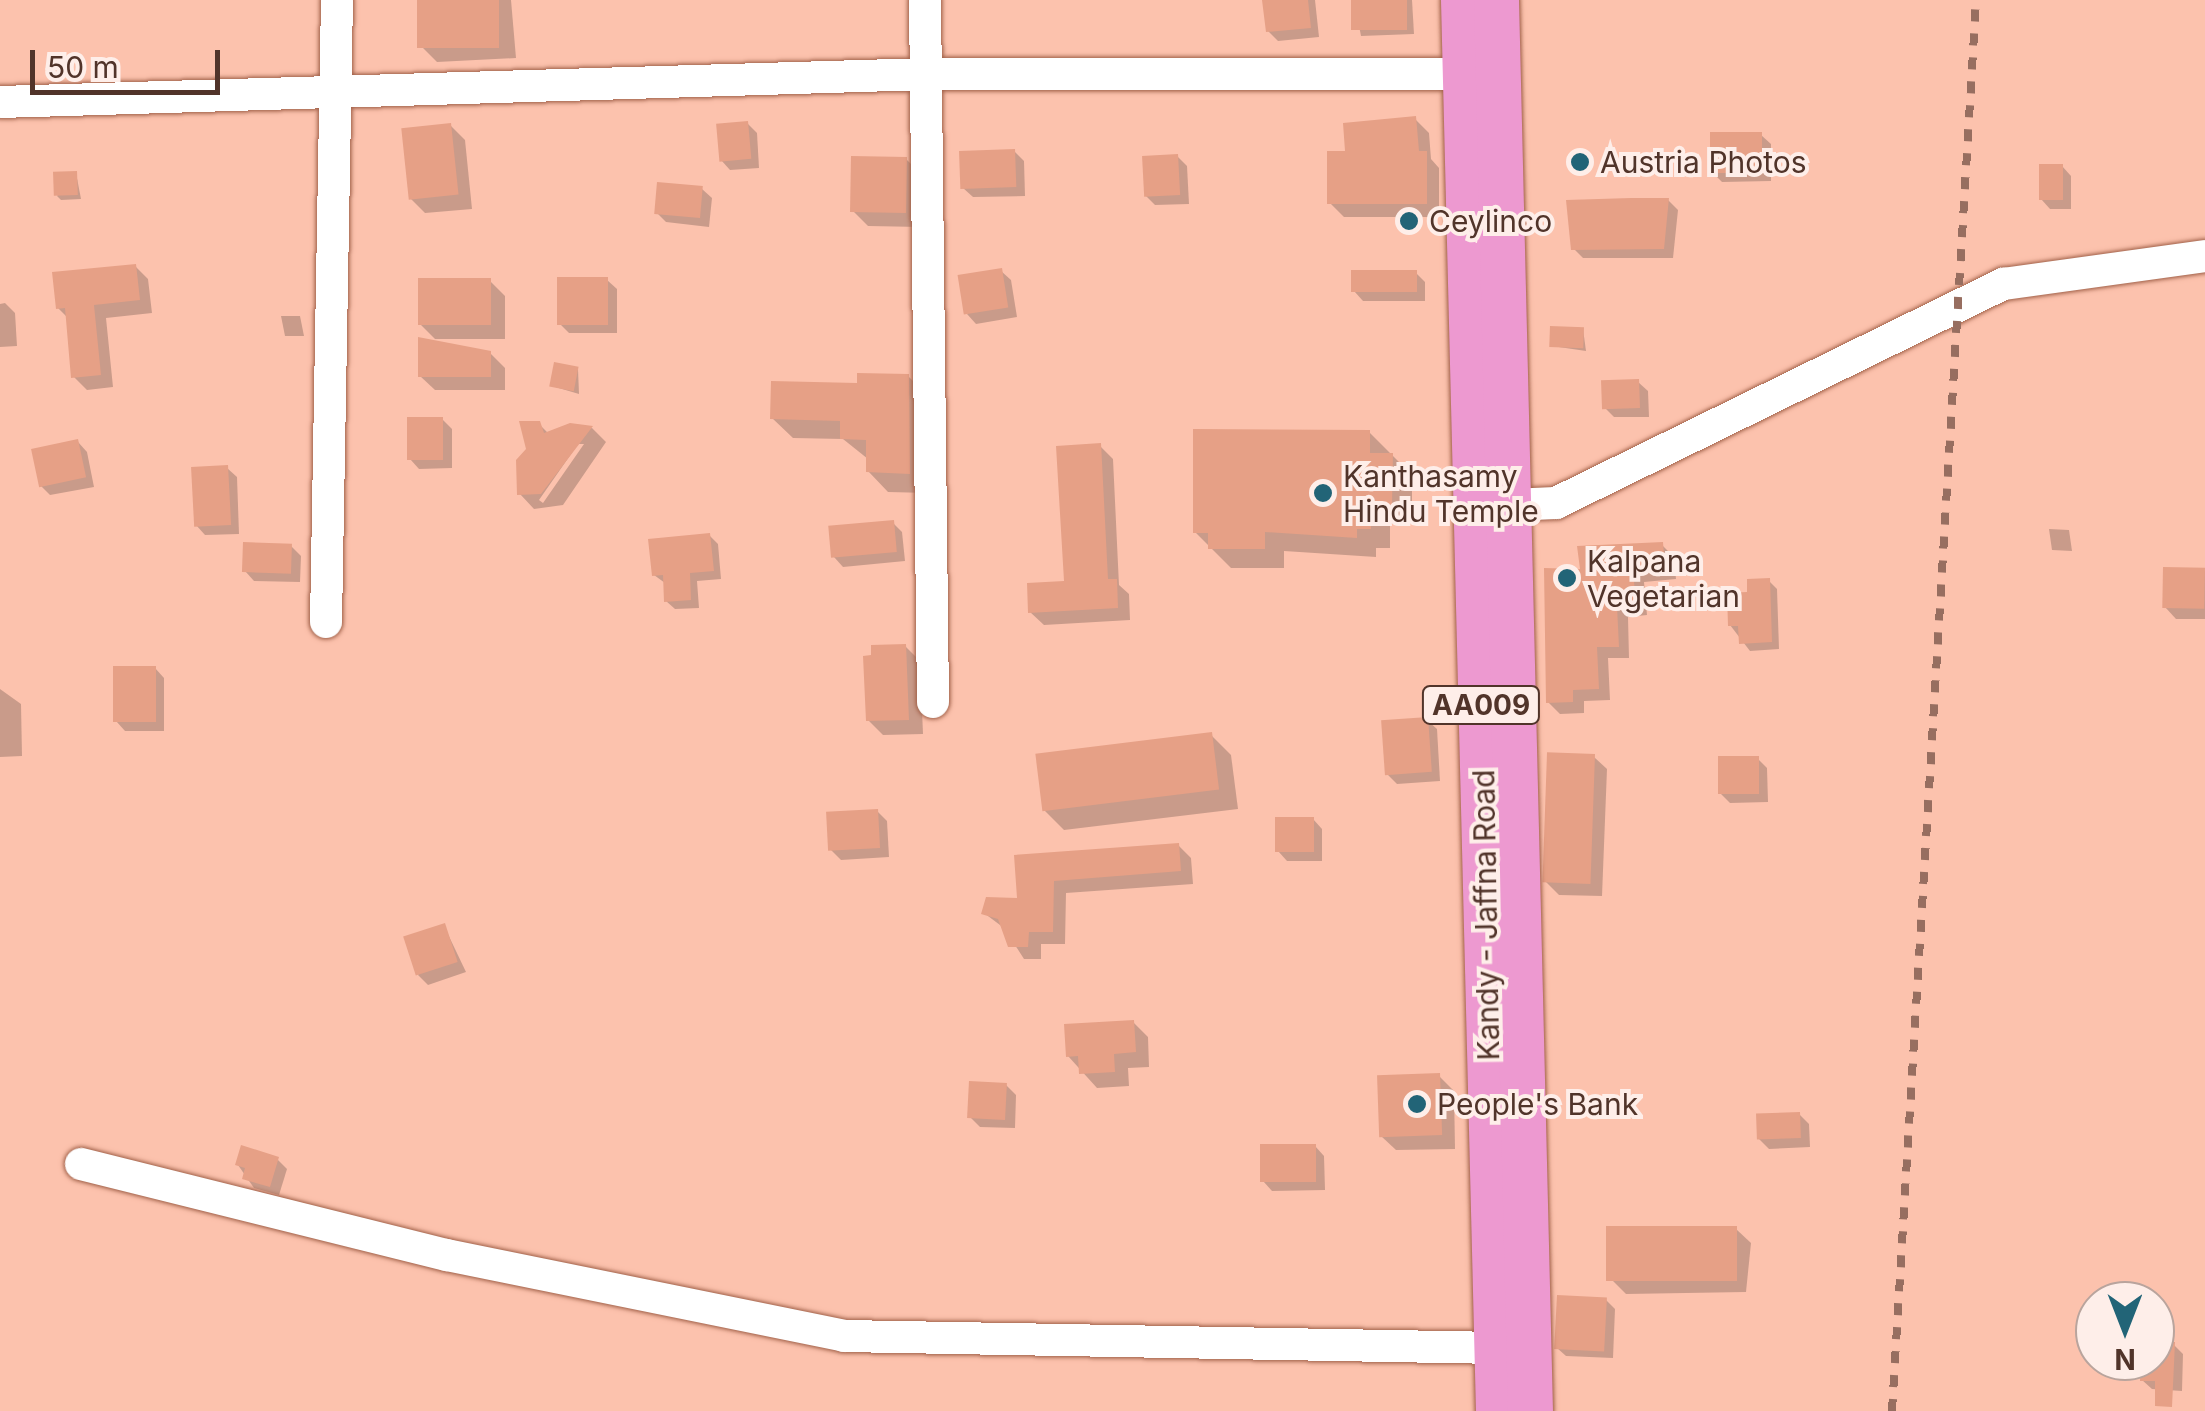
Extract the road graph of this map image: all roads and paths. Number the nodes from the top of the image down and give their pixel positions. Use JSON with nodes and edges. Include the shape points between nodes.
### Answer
{"nodes":[{"id":1,"x":337,"y":0,"type":"edge"},
{"id":2,"x":926,"y":0,"type":"edge"},
{"id":3,"x":1463,"y":0,"type":"edge"},
{"id":4,"x":1496,"y":0,"type":"edge"},
{"id":5,"x":927,"y":74,"type":"junction"},
{"id":6,"x":1482,"y":74,"type":"junction"},
{"id":7,"x":336,"y":93,"type":"junction"},
{"id":8,"x":0,"y":102,"type":"edge"},
{"id":9,"x":2205,"y":256,"type":"edge"},
{"id":10,"x":1493,"y":506,"type":"junction"},
{"id":11,"x":326,"y":622,"type":"dead end"},
{"id":12,"x":933,"y":702,"type":"dead end"},
{"id":13,"x":81,"y":1164,"type":"dead end"},
{"id":14,"x":1497,"y":1348,"type":"junction"},
{"id":15,"x":1498,"y":1411,"type":"edge"},
{"id":16,"x":1530,"y":1411,"type":"edge"}],
"edges":[{"from":1,"to":7,"type":"street"},
{"from":2,"to":5,"type":"street"},
{"from":3,"to":6,"type":"highway","name":"Kandy - Jaffna Road","number":"AA009"},
{"from":4,"to":6,"type":"highway","name":"Kandy - Jaffna Road","number":"AA009"},
{"from":5,"to":6,"type":"street"},
{"from":5,"to":7,"type":"street"},
{"from":5,"to":12,"type":"street"},
{"from":6,"to":10,"type":"highway","name":"Kandy - Jaffna Road","number":"AA009"},
{"from":7,"to":8,"type":"street"},
{"from":7,"to":11,"type":"street"},
{"from":9,"to":10,"type":"street","via":[[2004,284],[1556,504]]},
{"from":10,"to":14,"type":"highway","name":"Kandy - Jaffna Road","number":"AA009"},
{"from":10,"to":16,"type":"highway","name":"Kandy - Jaffna Road","number":"AA009"},
{"from":13,"to":14,"type":"street","via":[[447,1255],[844,1336]]},
{"from":14,"to":15,"type":"highway","name":"Kandy - Jaffna Road","number":"AA009"}]}
